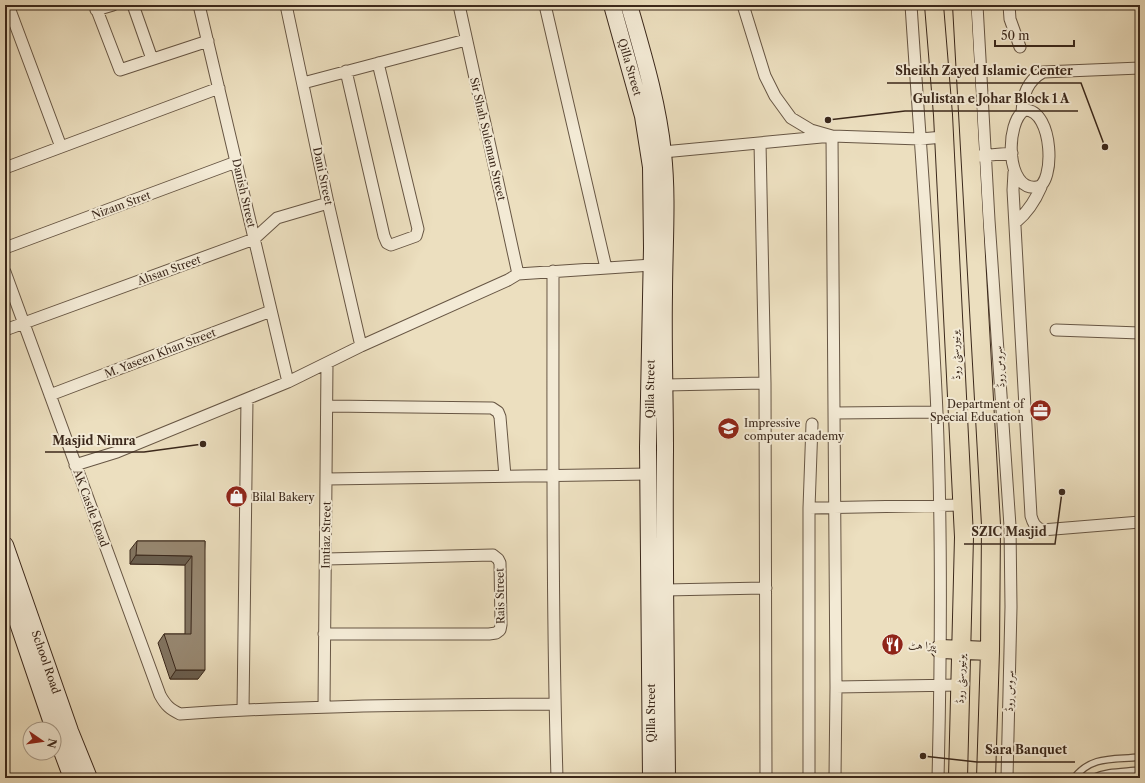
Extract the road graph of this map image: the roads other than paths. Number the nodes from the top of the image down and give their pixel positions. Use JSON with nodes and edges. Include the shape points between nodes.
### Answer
{"nodes":[{"id":1,"x":8,"y":5,"type":"edge"},
{"id":2,"x":113,"y":5,"type":"edge"},
{"id":3,"x":133,"y":5,"type":"edge"},
{"id":4,"x":199,"y":5,"type":"edge"},
{"id":5,"x":458,"y":5,"type":"edge"},
{"id":6,"x":545,"y":5,"type":"edge"},
{"id":7,"x":612,"y":5,"type":"edge"},
{"id":8,"x":629,"y":5,"type":"edge"},
{"id":9,"x":743,"y":5,"type":"edge"},
{"id":10,"x":911,"y":5,"type":"edge"},
{"id":11,"x":934,"y":5,"type":"edge"},
{"id":12,"x":1009,"y":5,"type":"edge"},
{"id":13,"x":289,"y":6,"type":"edge"},
{"id":14,"x":96,"y":8,"type":"edge"},
{"id":15,"x":970,"y":9,"type":"edge"},
{"id":16,"x":466,"y":40,"type":"junction"},
{"id":17,"x":208,"y":41,"type":"junction"},
{"id":18,"x":1020,"y":46,"type":"dead end"},
{"id":19,"x":152,"y":59,"type":"junction"},
{"id":20,"x":378,"y":63,"type":"junction"},
{"id":21,"x":1140,"y":68,"type":"edge"},
{"id":22,"x":346,"y":72,"type":"junction"},
{"id":23,"x":650,"y":79,"type":"junction"},
{"id":24,"x":303,"y":83,"type":"junction"},
{"id":25,"x":634,"y":84,"type":"junction"},
{"id":26,"x":219,"y":88,"type":"junction"},
{"id":27,"x":1022,"y":112,"type":"junction"},
{"id":28,"x":832,"y":136,"type":"junction"},
{"id":29,"x":944,"y":137,"type":"junction"},
{"id":30,"x":920,"y":139,"type":"junction"},
{"id":31,"x":760,"y":143,"type":"junction"},
{"id":32,"x":61,"y":147,"type":"junction"},
{"id":33,"x":663,"y":152,"type":"junction"},
{"id":34,"x":1012,"y":153,"type":"junction"},
{"id":35,"x":978,"y":156,"type":"junction"},
{"id":36,"x":236,"y":162,"type":"junction"},
{"id":37,"x":5,"y":168,"type":"edge"},
{"id":38,"x":1014,"y":172,"type":"junction"},
{"id":39,"x":1040,"y":187,"type":"junction"},
{"id":40,"x":328,"y":203,"type":"junction"},
{"id":41,"x":1016,"y":222,"type":"junction"},
{"id":42,"x":254,"y":239,"type":"junction"},
{"id":43,"x":5,"y":248,"type":"edge"},
{"id":44,"x":652,"y":265,"type":"junction"},
{"id":45,"x":606,"y":268,"type":"junction"},
{"id":46,"x":553,"y":271,"type":"junction"},
{"id":47,"x":5,"y":272,"type":"edge"},
{"id":48,"x":518,"y":274,"type":"junction"},
{"id":49,"x":271,"y":311,"type":"junction"},
{"id":50,"x":23,"y":323,"type":"junction"},
{"id":51,"x":5,"y":330,"type":"edge"},
{"id":52,"x":1056,"y":330,"type":"dead end"},
{"id":53,"x":1140,"y":333,"type":"edge"},
{"id":54,"x":361,"y":346,"type":"junction"},
{"id":55,"x":327,"y":363,"type":"junction"},
{"id":56,"x":288,"y":382,"type":"junction"},
{"id":57,"x":765,"y":383,"type":"junction"},
{"id":58,"x":665,"y":386,"type":"junction"},
{"id":59,"x":50,"y":395,"type":"junction"},
{"id":60,"x":247,"y":399,"type":"junction"},
{"id":61,"x":328,"y":406,"type":"junction"},
{"id":62,"x":937,"y":412,"type":"junction"},
{"id":63,"x":834,"y":413,"type":"junction"},
{"id":64,"x":812,"y":424,"type":"dead end"},
{"id":65,"x":75,"y":465,"type":"junction"},
{"id":66,"x":649,"y":474,"type":"junction"},
{"id":67,"x":504,"y":476,"type":"junction"},
{"id":68,"x":552,"y":476,"type":"junction"},
{"id":69,"x":327,"y":479,"type":"junction"},
{"id":70,"x":940,"y":505,"type":"junction"},
{"id":71,"x":963,"y":505,"type":"junction"},
{"id":72,"x":809,"y":508,"type":"junction"},
{"id":73,"x":834,"y":508,"type":"junction"},
{"id":74,"x":1140,"y":522,"type":"edge"},
{"id":75,"x":6,"y":553,"type":"edge"},
{"id":76,"x":326,"y":559,"type":"junction"},
{"id":77,"x":766,"y":588,"type":"junction"},
{"id":78,"x":6,"y":589,"type":"edge"},
{"id":79,"x":665,"y":590,"type":"junction"},
{"id":80,"x":324,"y":634,"type":"junction"},
{"id":81,"x":940,"y":649,"type":"junction"},
{"id":82,"x":961,"y":650,"type":"junction"},
{"id":83,"x":990,"y":651,"type":"junction"},
{"id":84,"x":1010,"y":651,"type":"junction"},
{"id":85,"x":960,"y":685,"type":"junction"},
{"id":86,"x":940,"y":686,"type":"junction"},
{"id":87,"x":836,"y":687,"type":"junction"},
{"id":88,"x":555,"y":704,"type":"junction"},
{"id":89,"x":324,"y":707,"type":"junction"},
{"id":90,"x":243,"y":710,"type":"junction"},
{"id":91,"x":51,"y":721,"type":"edge"},
{"id":92,"x":62,"y":751,"type":"edge"},
{"id":93,"x":1140,"y":757,"type":"edge"},
{"id":94,"x":1140,"y":770,"type":"edge"},
{"id":95,"x":72,"y":778,"type":"edge"},
{"id":96,"x":88,"y":778,"type":"edge"},
{"id":97,"x":557,"y":778,"type":"edge"},
{"id":98,"x":651,"y":778,"type":"edge"},
{"id":99,"x":667,"y":778,"type":"edge"},
{"id":100,"x":766,"y":778,"type":"edge"},
{"id":101,"x":809,"y":778,"type":"edge"},
{"id":102,"x":835,"y":778,"type":"edge"},
{"id":103,"x":938,"y":778,"type":"edge"},
{"id":104,"x":958,"y":778,"type":"edge"},
{"id":105,"x":986,"y":778,"type":"edge"},
{"id":106,"x":1007,"y":778,"type":"edge"},
{"id":107,"x":1074,"y":778,"type":"edge"},
{"id":108,"x":1092,"y":778,"type":"edge"}],
"edges":[{"from":1,"to":32,"type":"street"},
{"from":2,"to":14,"type":"street"},
{"from":3,"to":19,"type":"street"},
{"from":4,"to":17,"type":"street","name":"Danish Street"},
{"from":5,"to":16,"type":"street","name":"Sir Shah Suleman Street"},
{"from":6,"to":45,"type":"street"},
{"from":7,"to":25,"type":"street","name":"Qilla Street"},
{"from":8,"to":23,"type":"street","name":"Qilla Street"},
{"from":9,"to":28,"type":"street","via":[[765,76],[775,96],[792,118],[811,130]]},
{"from":10,"to":30,"type":"street"},
{"from":11,"to":29,"type":"main road","name":"یونیورسٹی روڈ"},
{"from":12,"to":18,"type":"street","via":[[1010,19]]},
{"from":13,"to":24,"type":"street","name":"Dani Street"},
{"from":14,"to":19,"type":"street","via":[[120,70]]},
{"from":15,"to":35,"type":"main road"},
{"from":16,"to":20,"type":"street"},
{"from":16,"to":48,"type":"street","name":"Sir Shah Suleman Street"},
{"from":17,"to":19,"type":"street"},
{"from":17,"to":26,"type":"street","name":"Danish Street"},
{"from":20,"to":22,"type":"street"},
{"from":20,"to":22,"type":"street","via":[[418,229],[416,236],[391,245],[384,236]]},
{"from":21,"to":27,"type":"street","via":[[1043,72],[1028,86],[1023,98]]},
{"from":22,"to":24,"type":"street"},
{"from":23,"to":25,"type":"street"},
{"from":23,"to":33,"type":"street","name":"Qilla Street"},
{"from":24,"to":40,"type":"street","name":"Dani Street"},
{"from":25,"to":44,"type":"street","name":"Qilla Street","via":[[643,116],[651,166]]},
{"from":26,"to":32,"type":"street"},
{"from":26,"to":36,"type":"street","name":"Danish Street"},
{"from":27,"to":34,"type":"street","via":[[1014,130]]},
{"from":27,"to":39,"type":"street","via":[[1030,110],[1037,115],[1046,132],[1048,161],[1045,178]]},
{"from":28,"to":30,"type":"street"},
{"from":28,"to":31,"type":"street"},
{"from":28,"to":63,"type":"street"},
{"from":29,"to":30,"type":"street"},
{"from":29,"to":71,"type":"main road","name":"یونیورسٹی روڈ"},
{"from":30,"to":62,"type":"street"},
{"from":31,"to":33,"type":"street"},
{"from":31,"to":57,"type":"street"},
{"from":32,"to":37,"type":"street"},
{"from":33,"to":58,"type":"street","name":"Qilla Street"},
{"from":34,"to":35,"type":"street"},
{"from":34,"to":38,"type":"street"},
{"from":35,"to":83,"type":"main road","via":[[992,525]]},
{"from":35,"to":84,"type":"street","name":"سروس روڈ","via":[[1010,526]]},
{"from":36,"to":42,"type":"street","name":"Danish Street"},
{"from":36,"to":43,"type":"street","name":"Nizam Stret"},
{"from":38,"to":39,"type":"street","via":[[1025,185]]},
{"from":38,"to":41,"type":"street"},
{"from":39,"to":41,"type":"street","via":[[1034,203]]},
{"from":40,"to":42,"type":"street","name":"Ahsan Street","via":[[278,218]]},
{"from":40,"to":54,"type":"street","name":"Dani Street"},
{"from":41,"to":74,"type":"street","via":[[1033,523],[1042,530]]},
{"from":42,"to":49,"type":"street","name":"Danish Street"},
{"from":42,"to":50,"type":"street","name":"Ahsan Street"},
{"from":44,"to":45,"type":"street"},
{"from":44,"to":66,"type":"street","name":"Qilla Street"},
{"from":45,"to":46,"type":"street"},
{"from":46,"to":48,"type":"street"},
{"from":46,"to":68,"type":"street"},
{"from":47,"to":50,"type":"street","name":"AK Castle Road"},
{"from":48,"to":54,"type":"street"},
{"from":49,"to":56,"type":"street","name":"Danish Street"},
{"from":49,"to":59,"type":"street","name":"M. Yaseen Khan Street"},
{"from":50,"to":51,"type":"street","name":"Ahsan Street"},
{"from":50,"to":59,"type":"street","name":"AK Castle Road"},
{"from":52,"to":53,"type":"street"},
{"from":54,"to":55,"type":"street"},
{"from":55,"to":56,"type":"street"},
{"from":55,"to":61,"type":"street","name":"Imtiaz Street"},
{"from":56,"to":60,"type":"street"},
{"from":57,"to":58,"type":"street"},
{"from":57,"to":77,"type":"street"},
{"from":58,"to":79,"type":"street","name":"Qilla Street"},
{"from":59,"to":65,"type":"street","name":"AK Castle Road"},
{"from":60,"to":65,"type":"street","via":[[117,452]]},
{"from":60,"to":90,"type":"street"},
{"from":61,"to":67,"type":"street","via":[[496,409],[500,417]]},
{"from":61,"to":69,"type":"street","name":"Imtiaz Street"},
{"from":62,"to":63,"type":"street"},
{"from":62,"to":70,"type":"street"},
{"from":63,"to":73,"type":"street"},
{"from":64,"to":72,"type":"street"},
{"from":65,"to":90,"type":"street","name":"AK Castle Road","via":[[165,705],[180,714]]},
{"from":66,"to":68,"type":"street"},
{"from":66,"to":98,"type":"street","name":"Qilla Street"},
{"from":67,"to":68,"type":"street"},
{"from":67,"to":69,"type":"street"},
{"from":68,"to":88,"type":"street"},
{"from":69,"to":76,"type":"street","name":"Imtiaz Street"},
{"from":70,"to":71,"type":"street"},
{"from":70,"to":73,"type":"street"},
{"from":70,"to":81,"type":"street"},
{"from":71,"to":82,"type":"main road","name":"یونیورسٹی روڈ"},
{"from":72,"to":73,"type":"street"},
{"from":72,"to":101,"type":"street"},
{"from":73,"to":87,"type":"street"},
{"from":75,"to":96,"type":"street","name":"School Road"},
{"from":76,"to":80,"type":"street","name":"Imtiaz Street"},
{"from":76,"to":80,"type":"street","name":"Rais Street","via":[[494,555],[500,563],[501,625],[500,630],[489,634]]},
{"from":77,"to":79,"type":"street"},
{"from":77,"to":100,"type":"street"},
{"from":78,"to":91,"type":"street","name":"School Road"},
{"from":79,"to":99,"type":"street","name":"Qilla Street"},
{"from":80,"to":89,"type":"street","name":"Imtiaz Street"},
{"from":81,"to":82,"type":"main road"},
{"from":81,"to":86,"type":"street"},
{"from":82,"to":83,"type":"main road"},
{"from":82,"to":85,"type":"main road","name":"یونیورسٹی روڈ"},
{"from":83,"to":84,"type":"street"},
{"from":83,"to":105,"type":"main road"},
{"from":84,"to":106,"type":"street","name":"سروس روڈ"},
{"from":85,"to":86,"type":"street"},
{"from":85,"to":104,"type":"main road","name":"یونیورسٹی روڈ"},
{"from":86,"to":87,"type":"street"},
{"from":86,"to":103,"type":"street"},
{"from":87,"to":102,"type":"street"},
{"from":88,"to":89,"type":"street"},
{"from":88,"to":97,"type":"street"},
{"from":89,"to":90,"type":"street"},
{"from":92,"to":95,"type":"street","name":"School Road"},
{"from":93,"to":107,"type":"lane","via":[[1096,762],[1081,769]]},
{"from":94,"to":108,"type":"lane"}]}
